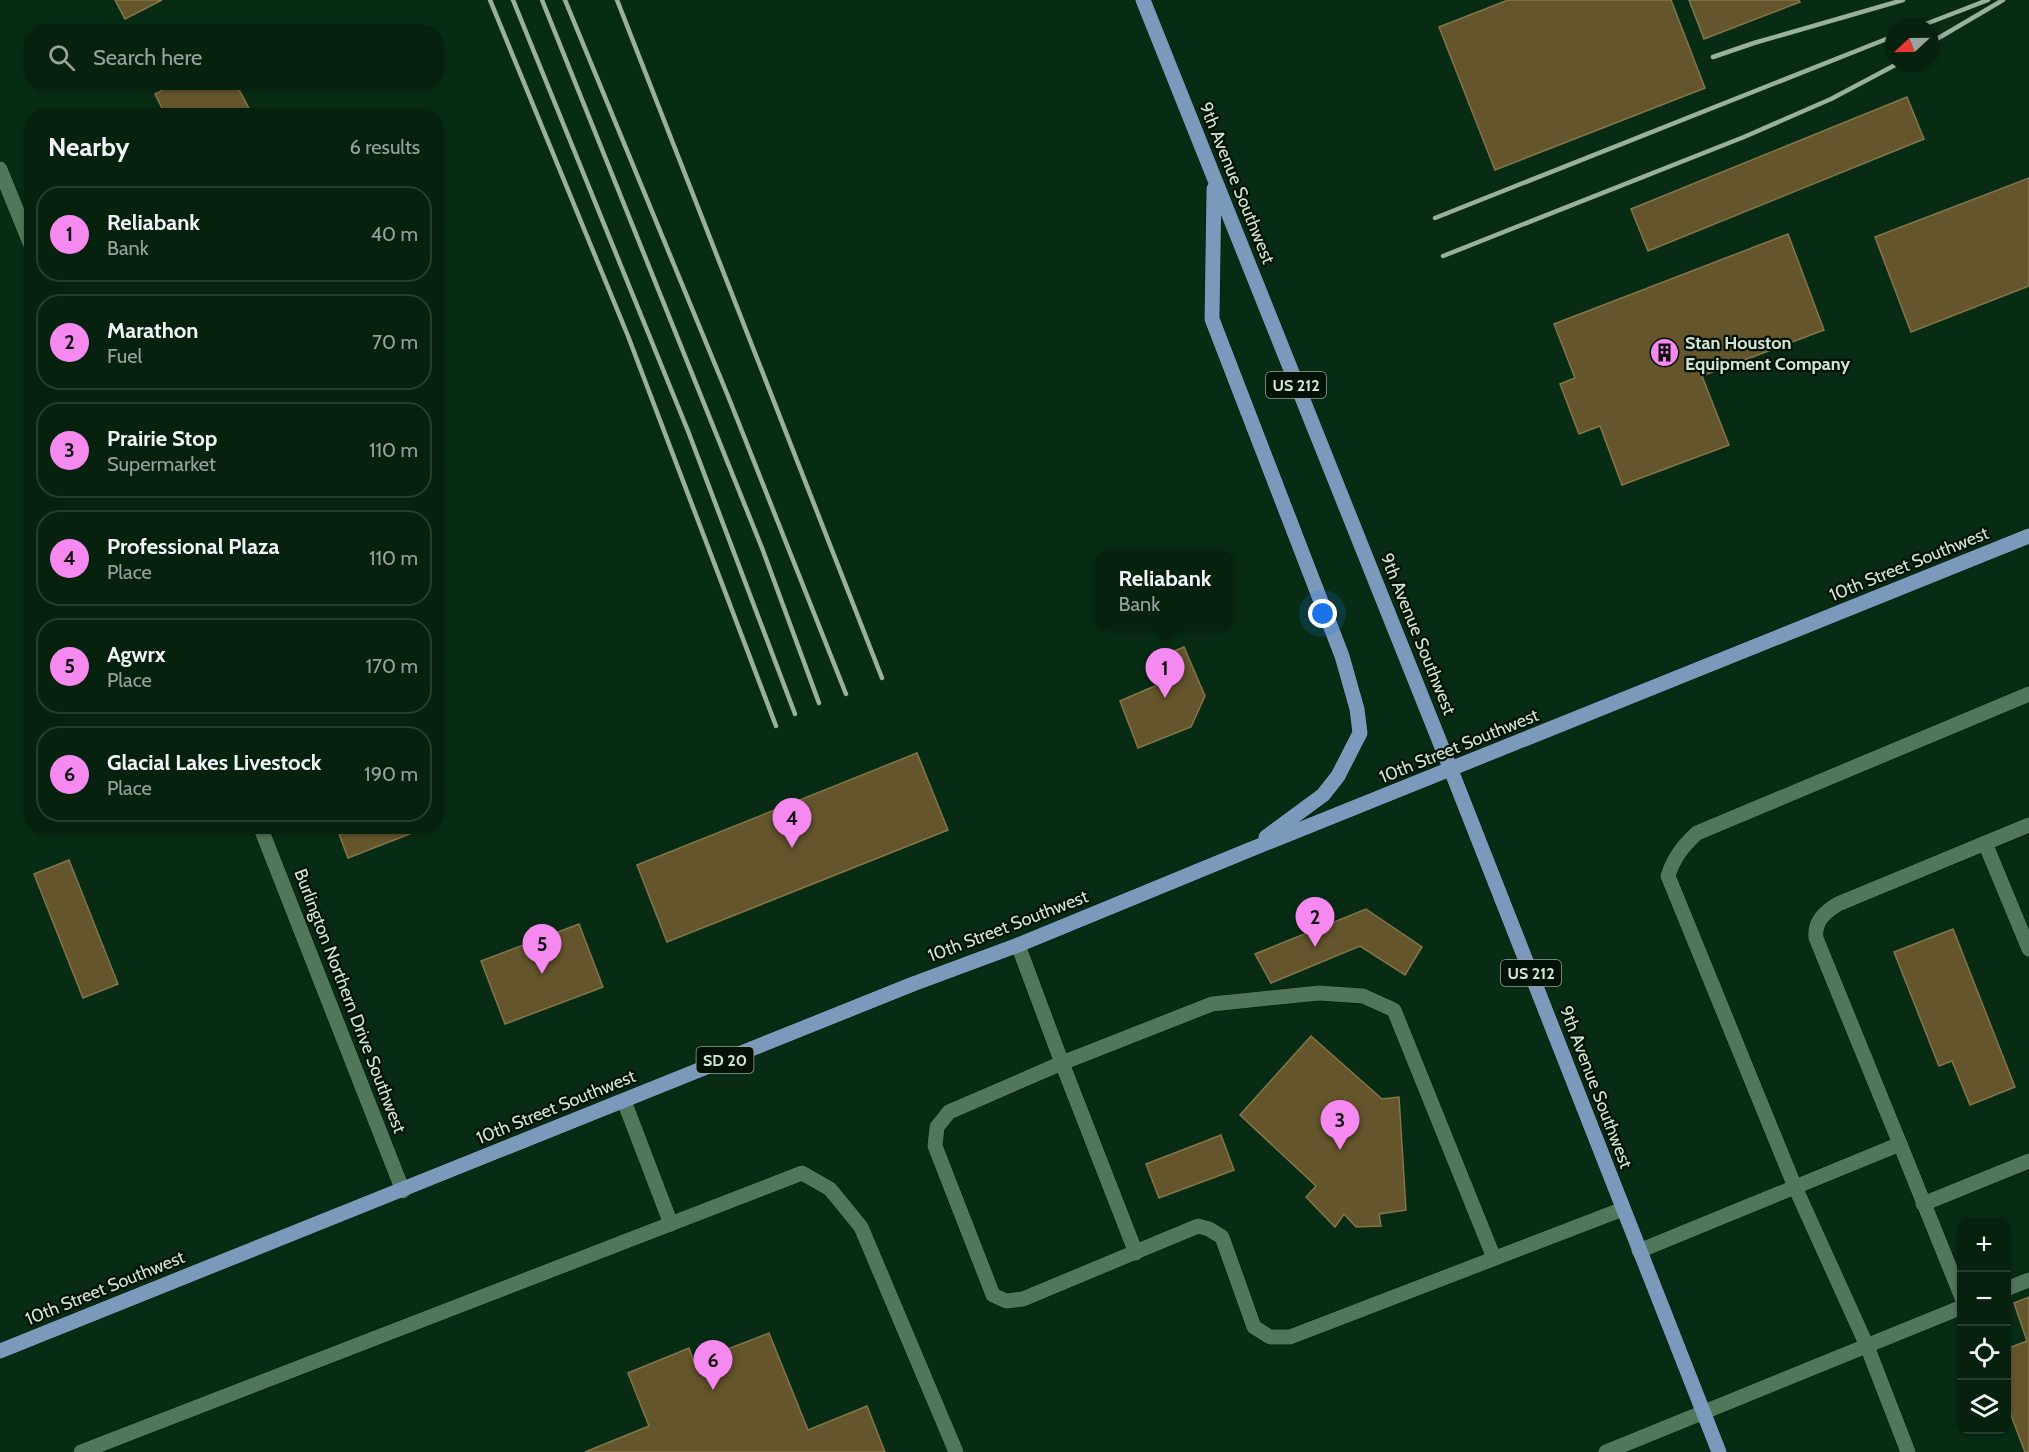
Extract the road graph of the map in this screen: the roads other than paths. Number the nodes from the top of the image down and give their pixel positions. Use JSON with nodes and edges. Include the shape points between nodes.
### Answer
{"nodes":[{"id":1,"x":1143,"y":0,"type":"edge"},
{"id":2,"x":0,"y":169,"type":"edge"},
{"id":3,"x":1214,"y":180,"type":"junction"},
{"id":4,"x":24,"y":228,"type":"edge"},
{"id":5,"x":2029,"y":536,"type":"edge"},
{"id":6,"x":2029,"y":694,"type":"edge"},
{"id":7,"x":1451,"y":770,"type":"junction"},
{"id":8,"x":2029,"y":825,"type":"edge"},
{"id":9,"x":263,"y":834,"type":"edge"},
{"id":10,"x":1985,"y":843,"type":"junction"},
{"id":11,"x":1249,"y":850,"type":"junction"},
{"id":12,"x":1018,"y":945,"type":"junction"},
{"id":13,"x":2029,"y":949,"type":"edge"},
{"id":14,"x":1062,"y":1063,"type":"junction"},
{"id":15,"x":624,"y":1101,"type":"junction"},
{"id":16,"x":1900,"y":1144,"type":"junction"},
{"id":17,"x":2029,"y":1161,"type":"edge"},
{"id":18,"x":1796,"y":1187,"type":"junction"},
{"id":19,"x":403,"y":1191,"type":"junction"},
{"id":20,"x":1923,"y":1204,"type":"junction"},
{"id":21,"x":1623,"y":1209,"type":"junction"},
{"id":22,"x":671,"y":1224,"type":"junction"},
{"id":23,"x":1639,"y":1251,"type":"junction"},
{"id":24,"x":1136,"y":1253,"type":"junction"},
{"id":25,"x":1494,"y":1258,"type":"junction"},
{"id":26,"x":2029,"y":1280,"type":"edge"},
{"id":27,"x":1957,"y":1286,"type":"edge"},
{"id":28,"x":2011,"y":1287,"type":"edge"},
{"id":29,"x":1957,"y":1309,"type":"edge"},
{"id":30,"x":1867,"y":1346,"type":"junction"},
{"id":31,"x":0,"y":1351,"type":"edge"},
{"id":32,"x":1704,"y":1413,"type":"junction"},
{"id":33,"x":81,"y":1452,"type":"edge"},
{"id":34,"x":956,"y":1452,"type":"edge"},
{"id":35,"x":1606,"y":1452,"type":"edge"},
{"id":36,"x":1719,"y":1452,"type":"edge"},
{"id":37,"x":1908,"y":1452,"type":"edge"}],
"edges":[{"from":1,"to":3,"type":"main road","name":"9th Avenue Southwest","number":"US 212"},
{"from":2,"to":4,"type":"street"},
{"from":3,"to":7,"type":"main road","name":"9th Avenue Southwest","number":"US 212"},
{"from":3,"to":11,"type":"main road","via":[[1212,320],[1342,656],[1360,733],[1338,776],[1323,795]]},
{"from":5,"to":7,"type":"main road","name":"10th Street Southwest"},
{"from":6,"to":18,"type":"street","via":[[1697,833],[1673,861],[1668,876]]},
{"from":7,"to":11,"type":"main road","name":"10th Street Southwest","number":"SD 20"},
{"from":7,"to":21,"type":"main road","name":"9th Avenue Southwest","number":"US 212"},
{"from":8,"to":10,"type":"street"},
{"from":9,"to":19,"type":"street","name":"Burlington Northern Drive Southwest"},
{"from":10,"to":13,"type":"street"},
{"from":10,"to":16,"type":"street","via":[[1838,904],[1825,912],[1815,929]]},
{"from":11,"to":12,"type":"main road","name":"10th Street Southwest","number":"SD 20"},
{"from":12,"to":14,"type":"street"},
{"from":12,"to":15,"type":"main road","name":"10th Street Southwest","number":"SD 20"},
{"from":14,"to":24,"type":"street"},
{"from":14,"to":24,"type":"street","via":[[949,1112],[937,1126],[935,1146],[993,1295],[1006,1301],[1023,1299]]},
{"from":14,"to":25,"type":"street","via":[[1212,1004],[1318,993],[1363,996],[1394,1010]]},
{"from":15,"to":19,"type":"main road","name":"10th Street Southwest","number":"SD 20"},
{"from":15,"to":22,"type":"street"},
{"from":16,"to":18,"type":"street"},
{"from":16,"to":20,"type":"street"},
{"from":17,"to":20,"type":"street"},
{"from":18,"to":23,"type":"street"},
{"from":18,"to":30,"type":"street"},
{"from":19,"to":31,"type":"main road","name":"10th Street Southwest","number":"SD 20"},
{"from":20,"to":27,"type":"street"},
{"from":21,"to":23,"type":"main road","name":"9th Avenue Southwest","number":"US 212"},
{"from":21,"to":25,"type":"street"},
{"from":22,"to":33,"type":"street"},
{"from":22,"to":34,"type":"street","via":[[802,1173],[830,1189],[861,1227]]},
{"from":23,"to":32,"type":"main road","name":"9th Avenue Southwest","number":"US 212"},
{"from":24,"to":25,"type":"street","via":[[1198,1226],[1222,1237],[1254,1327],[1270,1337],[1290,1337]]},
{"from":26,"to":28,"type":"street"},
{"from":29,"to":30,"type":"street"},
{"from":30,"to":32,"type":"street"},
{"from":30,"to":37,"type":"street"},
{"from":32,"to":35,"type":"street"},
{"from":32,"to":36,"type":"main road","name":"9th Avenue Southwest","number":"US 212"}]}
